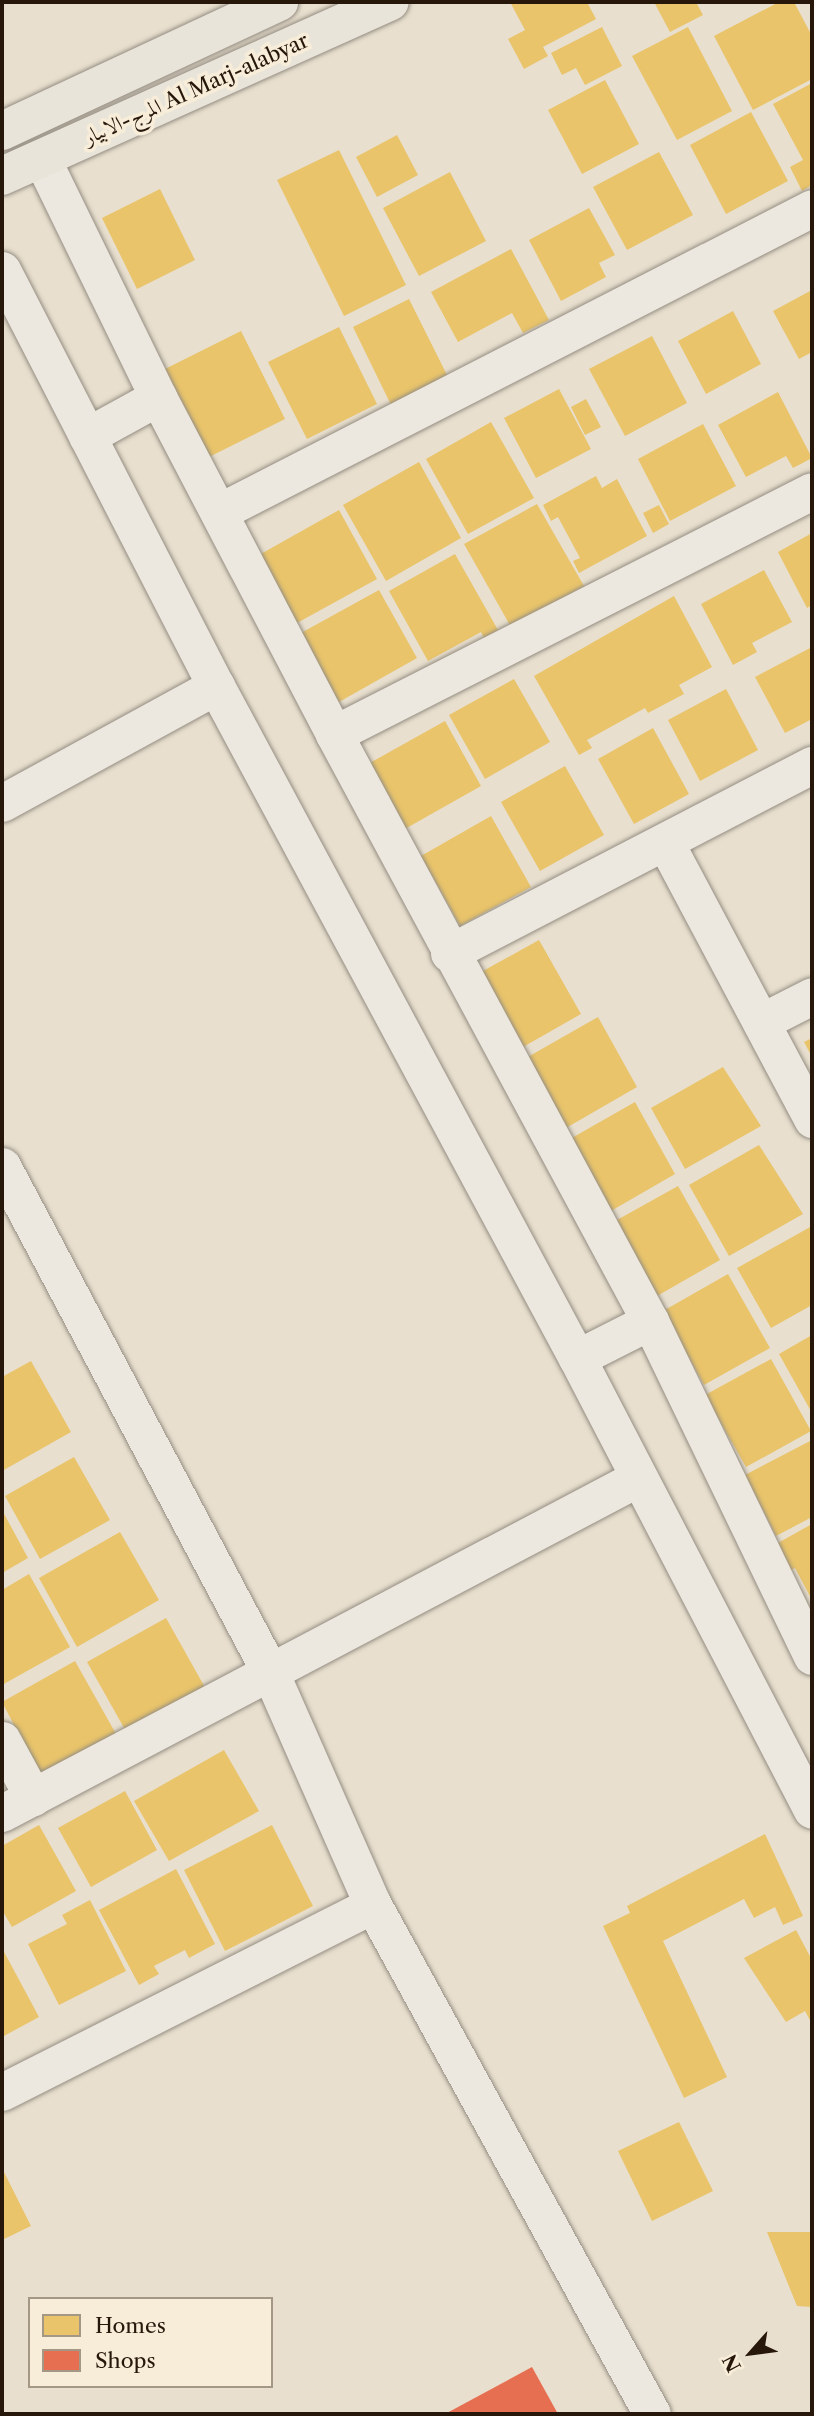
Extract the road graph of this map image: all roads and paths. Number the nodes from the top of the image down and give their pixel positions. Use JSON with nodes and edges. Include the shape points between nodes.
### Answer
{"nodes":[{"id":1,"x":279,"y":2,"type":"edge"},
{"id":2,"x":390,"y":2,"type":"edge"},
{"id":3,"x":2,"y":131,"type":"edge"},
{"id":4,"x":42,"y":159,"type":"junction"},
{"id":5,"x":2,"y":176,"type":"edge"},
{"id":6,"x":812,"y":208,"type":"edge"},
{"id":7,"x":2,"y":270,"type":"edge"},
{"id":8,"x":158,"y":397,"type":"junction"},
{"id":9,"x":87,"y":436,"type":"junction"},
{"id":10,"x":812,"y":491,"type":"edge"},
{"id":11,"x":219,"y":512,"type":"junction"},
{"id":12,"x":216,"y":687,"type":"junction"},
{"id":13,"x":334,"y":734,"type":"junction"},
{"id":14,"x":812,"y":765,"type":"edge"},
{"id":15,"x":2,"y":803,"type":"edge"},
{"id":16,"x":665,"y":842,"type":"junction"},
{"id":17,"x":449,"y":953,"type":"junction"},
{"id":18,"x":812,"y":996,"type":"edge"},
{"id":19,"x":761,"y":1022,"type":"junction"},
{"id":20,"x":812,"y":1119,"type":"edge"},
{"id":21,"x":2,"y":1166,"type":"edge"},
{"id":22,"x":650,"y":1321,"type":"junction"},
{"id":23,"x":577,"y":1357,"type":"junction"},
{"id":24,"x":638,"y":1478,"type":"junction"},
{"id":25,"x":812,"y":1656,"type":"edge"},
{"id":26,"x":270,"y":1672,"type":"junction"},
{"id":27,"x":2,"y":1740,"type":"edge"},
{"id":28,"x":17,"y":1805,"type":"edge"},
{"id":29,"x":812,"y":1810,"type":"edge"},
{"id":30,"x":373,"y":1905,"type":"junction"},
{"id":31,"x":2,"y":2092,"type":"edge"},
{"id":32,"x":652,"y":2414,"type":"edge"}],
"edges":[{"from":1,"to":3,"type":"main road","name":"المرج-الابيار Al Marj-alabyar"},
{"from":2,"to":4,"type":"main road","name":"المرج-الابيار Al Marj-alabyar"},
{"from":4,"to":5,"type":"main road","name":"المرج-الابيار Al Marj-alabyar"},
{"from":4,"to":8,"type":"street"},
{"from":6,"to":11,"type":"street"},
{"from":7,"to":9,"type":"street"},
{"from":8,"to":9,"type":"street"},
{"from":8,"to":11,"type":"street"},
{"from":9,"to":12,"type":"street"},
{"from":10,"to":13,"type":"street"},
{"from":11,"to":13,"type":"street"},
{"from":12,"to":15,"type":"street"},
{"from":12,"to":23,"type":"street"},
{"from":13,"to":17,"type":"street"},
{"from":14,"to":16,"type":"street"},
{"from":16,"to":17,"type":"street"},
{"from":16,"to":19,"type":"street"},
{"from":17,"to":22,"type":"street"},
{"from":18,"to":19,"type":"street"},
{"from":19,"to":20,"type":"street"},
{"from":21,"to":26,"type":"street"},
{"from":22,"to":23,"type":"street"},
{"from":22,"to":25,"type":"street"},
{"from":23,"to":24,"type":"street"},
{"from":24,"to":26,"type":"street"},
{"from":24,"to":29,"type":"street"},
{"from":26,"to":28,"type":"street"},
{"from":26,"to":30,"type":"street"},
{"from":27,"to":28,"type":"street"},
{"from":30,"to":31,"type":"street"},
{"from":30,"to":32,"type":"street"}]}
